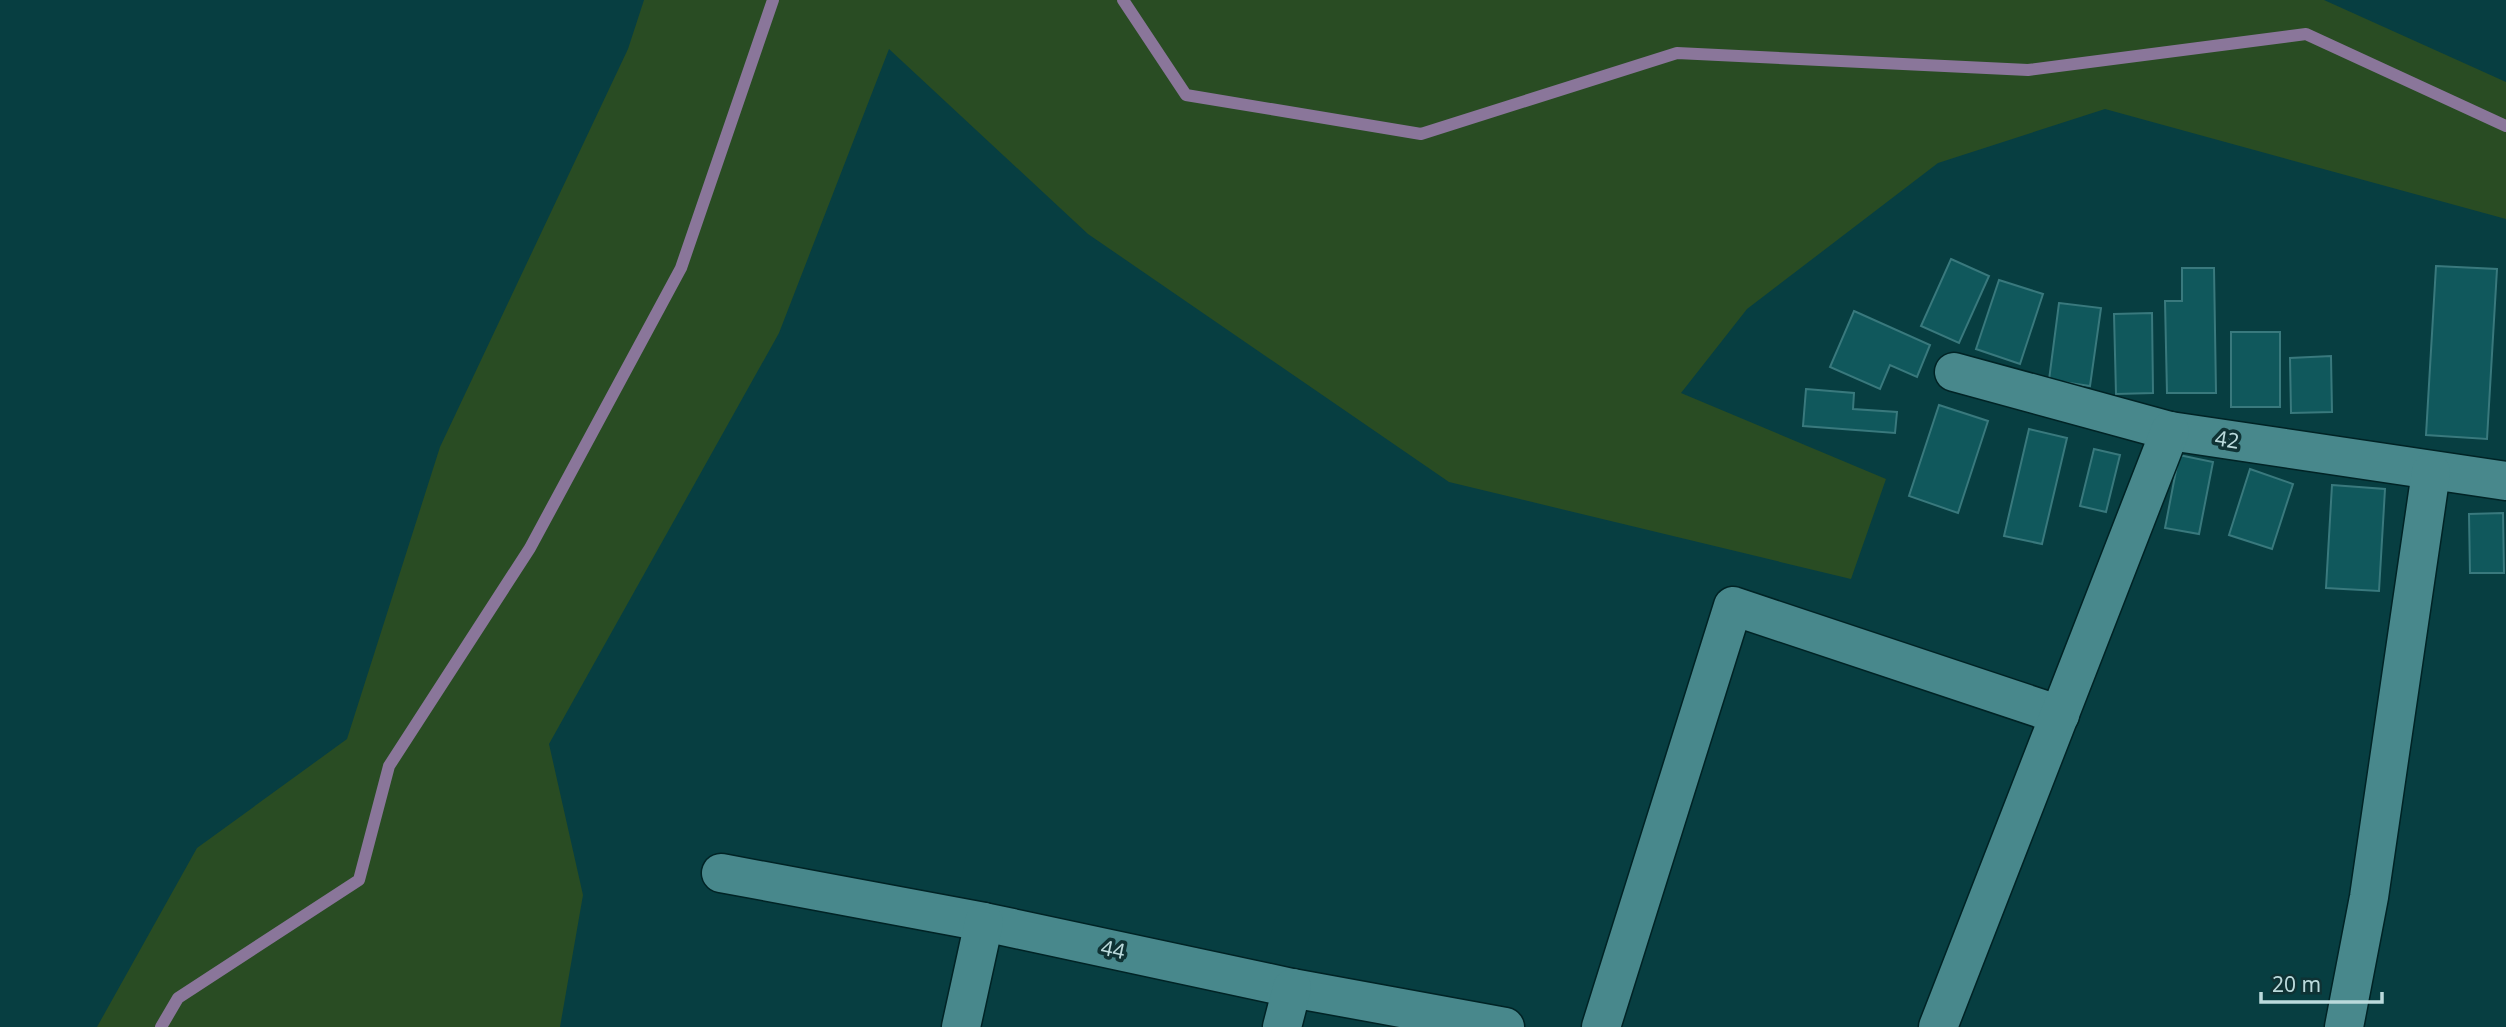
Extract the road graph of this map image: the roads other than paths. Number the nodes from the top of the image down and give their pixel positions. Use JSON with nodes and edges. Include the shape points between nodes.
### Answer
{"nodes":[{"id":1,"x":1954,"y":372,"type":"dead end"},
{"id":2,"x":2170,"y":431,"type":"junction"},
{"id":3,"x":2431,"y":472,"type":"junction"},
{"id":4,"x":2506,"y":481,"type":"edge"},
{"id":5,"x":2060,"y":715,"type":"junction"},
{"id":6,"x":721,"y":873,"type":"dead end"},
{"id":7,"x":984,"y":922,"type":"junction"},
{"id":8,"x":1292,"y":988,"type":"junction"},
{"id":9,"x":961,"y":1027,"type":"edge"},
{"id":10,"x":1282,"y":1027,"type":"edge"},
{"id":11,"x":1505,"y":1027,"type":"edge"},
{"id":12,"x":1601,"y":1027,"type":"edge"},
{"id":13,"x":1938,"y":1027,"type":"edge"},
{"id":14,"x":2343,"y":1027,"type":"edge"}],
"edges":[{"from":1,"to":2,"type":"street","name":"42"},
{"from":2,"to":3,"type":"street","name":"42"},
{"from":2,"to":5,"type":"street"},
{"from":3,"to":4,"type":"street","name":"42"},
{"from":3,"to":14,"type":"street","via":[[2369,897]]},
{"from":5,"to":12,"type":"street","via":[[1733,606]]},
{"from":5,"to":13,"type":"street"},
{"from":6,"to":7,"type":"street","name":"44"},
{"from":7,"to":8,"type":"street","name":"44"},
{"from":7,"to":9,"type":"street"},
{"from":8,"to":10,"type":"street"},
{"from":8,"to":11,"type":"street","name":"44"}]}
